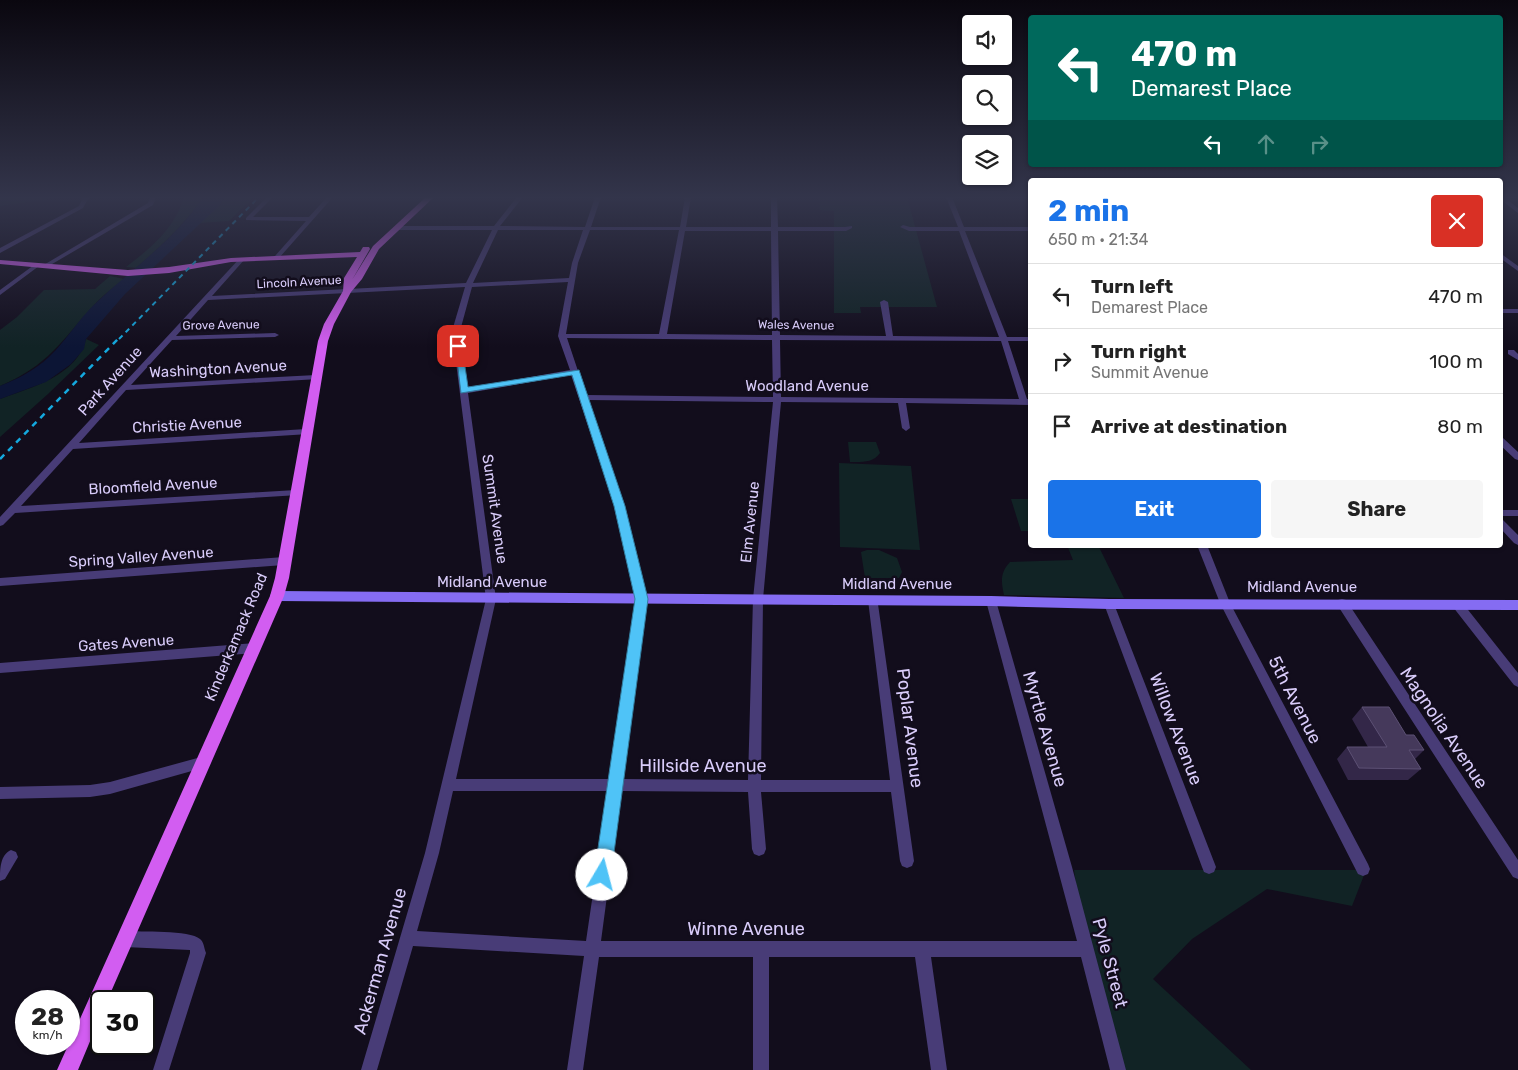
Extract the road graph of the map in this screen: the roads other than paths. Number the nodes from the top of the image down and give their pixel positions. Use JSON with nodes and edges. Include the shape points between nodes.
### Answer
{"nodes":[{"id":1,"x":75,"y":247,"type":"edge"},
{"id":2,"x":286,"y":247,"type":"edge"},
{"id":3,"x":361,"y":247,"type":"edge"},
{"id":4,"x":368,"y":247,"type":"edge"},
{"id":5,"x":377,"y":247,"type":"edge"},
{"id":6,"x":487,"y":247,"type":"edge"},
{"id":7,"x":581,"y":247,"type":"edge"},
{"id":8,"x":679,"y":247,"type":"edge"},
{"id":9,"x":773,"y":247,"type":"edge"},
{"id":10,"x":969,"y":247,"type":"edge"},
{"id":11,"x":361,"y":254,"type":"junction"},
{"id":12,"x":332,"y":255,"type":"junction"},
{"id":13,"x":277,"y":257,"type":"junction"},
{"id":14,"x":1503,"y":257,"type":"edge"},
{"id":15,"x":242,"y":259,"type":"junction"},
{"id":16,"x":0,"y":262,"type":"edge"},
{"id":17,"x":355,"y":264,"type":"junction"},
{"id":18,"x":41,"y":266,"type":"junction"},
{"id":19,"x":1518,"y":269,"type":"edge"},
{"id":20,"x":573,"y":280,"type":"junction"},
{"id":21,"x":469,"y":285,"type":"junction"},
{"id":22,"x":347,"y":291,"type":"junction"},
{"id":23,"x":0,"y":293,"type":"edge"},
{"id":24,"x":207,"y":298,"type":"junction"},
{"id":25,"x":884,"y":302,"type":"dead end"},
{"id":26,"x":1503,"y":311,"type":"edge"},
{"id":27,"x":1518,"y":311,"type":"edge"},
{"id":28,"x":275,"y":335,"type":"dead end"},
{"id":29,"x":562,"y":336,"type":"junction"},
{"id":30,"x":663,"y":336,"type":"junction"},
{"id":31,"x":775,"y":336,"type":"junction"},
{"id":32,"x":168,"y":338,"type":"junction"},
{"id":33,"x":890,"y":338,"type":"junction"},
{"id":34,"x":1028,"y":338,"type":"edge"},
{"id":35,"x":1004,"y":339,"type":"junction"},
{"id":36,"x":1511,"y":352,"type":"dead end"},
{"id":37,"x":1518,"y":358,"type":"edge"},
{"id":38,"x":575,"y":372,"type":"junction"},
{"id":39,"x":316,"y":377,"type":"junction"},
{"id":40,"x":122,"y":388,"type":"junction"},
{"id":41,"x":464,"y":391,"type":"junction"},
{"id":42,"x":584,"y":397,"type":"junction"},
{"id":43,"x":777,"y":400,"type":"junction"},
{"id":44,"x":902,"y":401,"type":"junction"},
{"id":45,"x":1027,"y":402,"type":"edge"},
{"id":46,"x":906,"y":428,"type":"dead end"},
{"id":47,"x":306,"y":432,"type":"junction"},
{"id":48,"x":1503,"y":443,"type":"edge"},
{"id":49,"x":70,"y":446,"type":"junction"},
{"id":50,"x":1518,"y":457,"type":"edge"},
{"id":51,"x":296,"y":493,"type":"junction"},
{"id":52,"x":12,"y":510,"type":"junction"},
{"id":53,"x":1503,"y":513,"type":"edge"},
{"id":54,"x":1518,"y":513,"type":"edge"},
{"id":55,"x":0,"y":523,"type":"edge"},
{"id":56,"x":1503,"y":525,"type":"edge"},
{"id":57,"x":1518,"y":541,"type":"edge"},
{"id":58,"x":1203,"y":548,"type":"edge"},
{"id":59,"x":284,"y":561,"type":"junction"},
{"id":60,"x":0,"y":582,"type":"edge"},
{"id":61,"x":276,"y":596,"type":"junction"},
{"id":62,"x":492,"y":598,"type":"junction"},
{"id":63,"x":642,"y":599,"type":"junction"},
{"id":64,"x":758,"y":599,"type":"junction"},
{"id":65,"x":873,"y":600,"type":"junction"},
{"id":66,"x":991,"y":601,"type":"junction"},
{"id":67,"x":1225,"y":603,"type":"junction"},
{"id":68,"x":1109,"y":604,"type":"junction"},
{"id":69,"x":1342,"y":604,"type":"junction"},
{"id":70,"x":1458,"y":604,"type":"junction"},
{"id":71,"x":1518,"y":605,"type":"edge"},
{"id":72,"x":255,"y":648,"type":"junction"},
{"id":73,"x":0,"y":668,"type":"edge"},
{"id":74,"x":1518,"y":682,"type":"edge"},
{"id":75,"x":201,"y":763,"type":"junction"},
{"id":76,"x":616,"y":784,"type":"junction"},
{"id":77,"x":448,"y":785,"type":"junction"},
{"id":78,"x":754,"y":785,"type":"junction"},
{"id":79,"x":897,"y":786,"type":"junction"},
{"id":80,"x":0,"y":793,"type":"edge"},
{"id":81,"x":759,"y":849,"type":"dead end"},
{"id":82,"x":11,"y":857,"type":"dead end"},
{"id":83,"x":907,"y":862,"type":"dead end"},
{"id":84,"x":429,"y":864,"type":"joint"},
{"id":85,"x":1065,"y":867,"type":"joint"},
{"id":86,"x":1209,"y":867,"type":"dead end"},
{"id":87,"x":1363,"y":869,"type":"dead end"},
{"id":88,"x":1518,"y":872,"type":"edge"},
{"id":89,"x":0,"y":874,"type":"edge"},
{"id":90,"x":407,"y":938,"type":"junction"},
{"id":91,"x":125,"y":939,"type":"junction"},
{"id":92,"x":592,"y":948,"type":"junction"},
{"id":93,"x":761,"y":948,"type":"junction"},
{"id":94,"x":922,"y":949,"type":"junction"},
{"id":95,"x":1085,"y":949,"type":"junction"},
{"id":96,"x":67,"y":1070,"type":"edge"},
{"id":97,"x":161,"y":1070,"type":"edge"},
{"id":98,"x":369,"y":1070,"type":"edge"},
{"id":99,"x":575,"y":1070,"type":"edge"},
{"id":100,"x":761,"y":1070,"type":"edge"},
{"id":101,"x":939,"y":1070,"type":"edge"},
{"id":102,"x":1118,"y":1070,"type":"edge"}],
"edges":[{"from":1,"to":18,"type":"street"},
{"from":2,"to":13,"type":"street"},
{"from":3,"to":12,"type":"main road"},
{"from":4,"to":11,"type":"main road"},
{"from":5,"to":22,"type":"main road","name":"Kinderkamack Road"},
{"from":6,"to":21,"type":"street","name":"Summit Avenue"},
{"from":7,"to":20,"type":"street"},
{"from":8,"to":30,"type":"street"},
{"from":9,"to":31,"type":"street","name":"Elm Avenue"},
{"from":10,"to":35,"type":"street"},
{"from":11,"to":12,"type":"main road"},
{"from":11,"to":17,"type":"main road"},
{"from":12,"to":13,"type":"main road"},
{"from":12,"to":17,"type":"main road","via":[[348,258]]},
{"from":13,"to":15,"type":"main road"},
{"from":14,"to":19,"type":"street"},
{"from":15,"to":18,"type":"main road","via":[[128,273]]},
{"from":15,"to":24,"type":"street","name":"Park Avenue"},
{"from":16,"to":18,"type":"main road"},
{"from":17,"to":22,"type":"main road"},
{"from":18,"to":23,"type":"street"},
{"from":20,"to":21,"type":"street","name":"Lincoln Avenue"},
{"from":20,"to":29,"type":"street"},
{"from":21,"to":22,"type":"street","name":"Lincoln Avenue"},
{"from":21,"to":41,"type":"street","name":"Summit Avenue","via":[[456,331]]},
{"from":22,"to":24,"type":"street","name":"Lincoln Avenue"},
{"from":22,"to":39,"type":"main road","name":"Kinderkamack Road","via":[[329,324]]},
{"from":24,"to":32,"type":"street","name":"Park Avenue"},
{"from":25,"to":33,"type":"street"},
{"from":26,"to":27,"type":"street"},
{"from":28,"to":32,"type":"street","name":"Grove Avenue"},
{"from":29,"to":30,"type":"street","name":"Wales Avenue"},
{"from":29,"to":38,"type":"street"},
{"from":30,"to":31,"type":"street","name":"Wales Avenue"},
{"from":31,"to":33,"type":"street","name":"Wales Avenue"},
{"from":31,"to":43,"type":"street","name":"Elm Avenue"},
{"from":32,"to":40,"type":"street","name":"Park Avenue"},
{"from":33,"to":35,"type":"street","name":"Wales Avenue"},
{"from":34,"to":35,"type":"street","name":"Wales Avenue"},
{"from":35,"to":45,"type":"street"},
{"from":36,"to":37,"type":"street"},
{"from":38,"to":41,"type":"street"},
{"from":38,"to":42,"type":"street"},
{"from":39,"to":40,"type":"street","name":"Washington Avenue"},
{"from":39,"to":47,"type":"main road","name":"Kinderkamack Road"},
{"from":40,"to":49,"type":"street","name":"Park Avenue"},
{"from":41,"to":62,"type":"street","name":"Summit Avenue"},
{"from":42,"to":43,"type":"street","name":"Woodland Avenue"},
{"from":42,"to":63,"type":"street","via":[[620,506]]},
{"from":43,"to":44,"type":"street","name":"Woodland Avenue"},
{"from":43,"to":64,"type":"street","name":"Elm Avenue"},
{"from":44,"to":45,"type":"street","name":"Woodland Avenue"},
{"from":44,"to":46,"type":"street"},
{"from":47,"to":49,"type":"street","name":"Christie Avenue"},
{"from":47,"to":51,"type":"main road","name":"Kinderkamack Road"},
{"from":48,"to":50,"type":"street"},
{"from":49,"to":52,"type":"street","name":"Park Avenue"},
{"from":51,"to":52,"type":"street","name":"Bloomfield Avenue"},
{"from":51,"to":59,"type":"main road","name":"Kinderkamack Road"},
{"from":52,"to":55,"type":"street","name":"Park Avenue"},
{"from":53,"to":54,"type":"street"},
{"from":56,"to":57,"type":"street"},
{"from":58,"to":67,"type":"street","name":"5th Avenue"},
{"from":59,"to":60,"type":"street","name":"Spring Valley Avenue"},
{"from":59,"to":61,"type":"main road","name":"Kinderkamack Road"},
{"from":61,"to":62,"type":"street","name":"Midland Avenue"},
{"from":61,"to":72,"type":"main road","name":"Kinderkamack Road"},
{"from":62,"to":63,"type":"street","name":"Midland Avenue"},
{"from":62,"to":77,"type":"street","name":"Summit Avenue"},
{"from":63,"to":64,"type":"street","name":"Midland Avenue"},
{"from":63,"to":76,"type":"street"},
{"from":64,"to":65,"type":"street","name":"Midland Avenue"},
{"from":64,"to":78,"type":"street","name":"Elm Avenue"},
{"from":65,"to":66,"type":"street","name":"Midland Avenue"},
{"from":65,"to":79,"type":"street","name":"Poplar Avenue"},
{"from":66,"to":68,"type":"street","name":"Midland Avenue"},
{"from":66,"to":85,"type":"street","name":"Myrtle Avenue"},
{"from":67,"to":68,"type":"street","name":"Midland Avenue"},
{"from":67,"to":69,"type":"street","name":"Midland Avenue"},
{"from":67,"to":87,"type":"street","name":"5th Avenue"},
{"from":68,"to":86,"type":"street","name":"Willow Avenue"},
{"from":69,"to":70,"type":"street","name":"Midland Avenue"},
{"from":69,"to":88,"type":"street","name":"Magnolia Avenue"},
{"from":70,"to":71,"type":"street","name":"Midland Avenue"},
{"from":70,"to":74,"type":"street"},
{"from":72,"to":73,"type":"street","name":"Gates Avenue"},
{"from":72,"to":75,"type":"main road","name":"Kinderkamack Road"},
{"from":75,"to":80,"type":"street","via":[[90,791]]},
{"from":75,"to":91,"type":"main road","name":"Kinderkamack Road"},
{"from":76,"to":77,"type":"street","name":"Hillside Avenue"},
{"from":76,"to":78,"type":"street","name":"Hillside Avenue"},
{"from":76,"to":92,"type":"street"},
{"from":77,"to":84,"type":"street","name":"Summit Avenue"},
{"from":78,"to":79,"type":"street","name":"Hillside Avenue"},
{"from":78,"to":81,"type":"street","name":"Elm Avenue"},
{"from":79,"to":83,"type":"street","name":"Poplar Avenue"},
{"from":82,"to":89,"type":"street"},
{"from":84,"to":90,"type":"street","name":"Ackerman Avenue"},
{"from":85,"to":95,"type":"street","name":"Pyle Street"},
{"from":90,"to":92,"type":"street","name":"Winne Avenue"},
{"from":90,"to":98,"type":"street","name":"Ackerman Avenue"},
{"from":91,"to":96,"type":"main road","name":"Kinderkamack Road"},
{"from":91,"to":97,"type":"street","via":[[190,941],[198,953]]},
{"from":92,"to":93,"type":"street","name":"Winne Avenue"},
{"from":92,"to":99,"type":"street"},
{"from":93,"to":94,"type":"street","name":"Winne Avenue"},
{"from":93,"to":100,"type":"street"},
{"from":94,"to":95,"type":"street","name":"Winne Avenue"},
{"from":94,"to":101,"type":"street"},
{"from":95,"to":102,"type":"street","name":"Pyle Street"}]}
